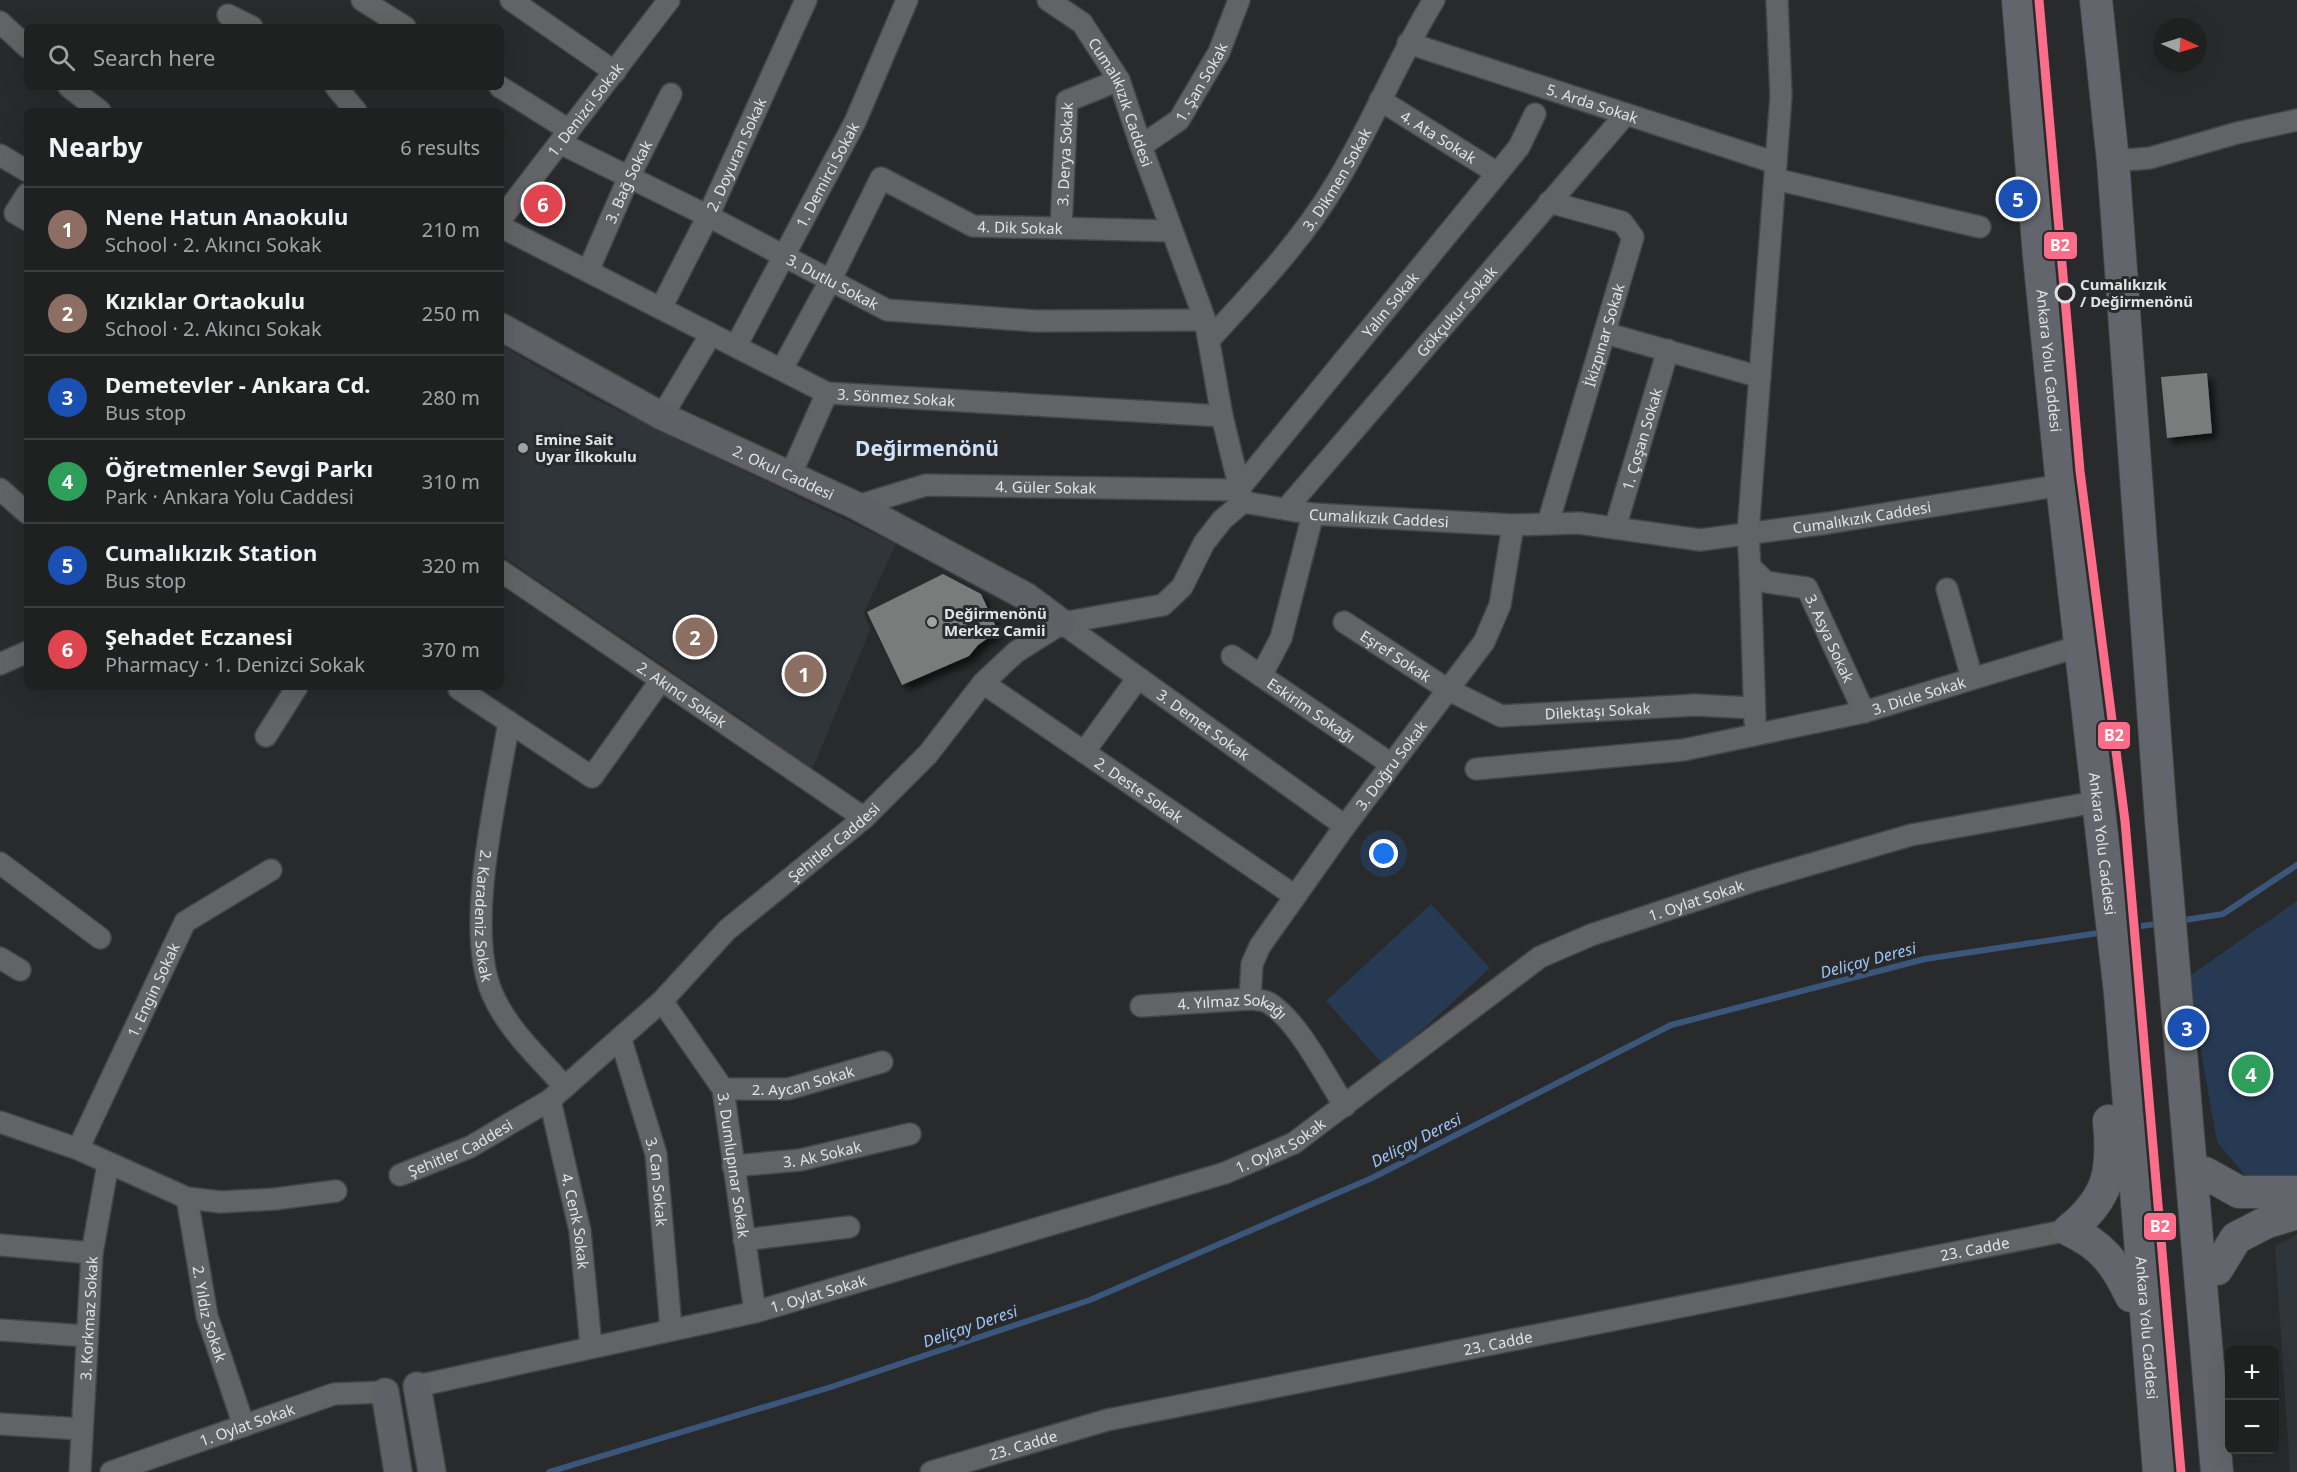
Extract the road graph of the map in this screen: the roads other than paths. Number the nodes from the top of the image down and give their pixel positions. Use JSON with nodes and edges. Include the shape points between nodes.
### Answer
{"nodes":[{"id":1,"x":362,"y":0,"type":"edge"},
{"id":2,"x":511,"y":0,"type":"edge"},
{"id":3,"x":806,"y":0,"type":"edge"},
{"id":4,"x":907,"y":0,"type":"edge"},
{"id":5,"x":1048,"y":0,"type":"edge"},
{"id":6,"x":1239,"y":0,"type":"edge"},
{"id":7,"x":1434,"y":0,"type":"edge"},
{"id":8,"x":1777,"y":0,"type":"edge"},
{"id":9,"x":2018,"y":0,"type":"edge"},
{"id":10,"x":2096,"y":0,"type":"edge"},
{"id":11,"x":661,"y":3,"type":"edge"},
{"id":12,"x":228,"y":15,"type":"dead end"},
{"id":13,"x":0,"y":22,"type":"edge"},
{"id":14,"x":246,"y":24,"type":"edge"},
{"id":15,"x":400,"y":24,"type":"edge"},
{"id":16,"x":1408,"y":43,"type":"junction"},
{"id":17,"x":24,"y":44,"type":"edge"},
{"id":18,"x":615,"y":72,"type":"junction"},
{"id":19,"x":1119,"y":80,"type":"junction"},
{"id":20,"x":338,"y":90,"type":"edge"},
{"id":21,"x":504,"y":90,"type":"edge"},
{"id":22,"x":671,"y":94,"type":"dead end"},
{"id":23,"x":1380,"y":100,"type":"junction"},
{"id":24,"x":354,"y":108,"type":"edge"},
{"id":25,"x":1535,"y":114,"type":"dead end"},
{"id":26,"x":1626,"y":114,"type":"junction"},
{"id":27,"x":2297,"y":120,"type":"edge"},
{"id":28,"x":564,"y":136,"type":"junction"},
{"id":29,"x":1141,"y":146,"type":"junction"},
{"id":30,"x":0,"y":155,"type":"edge"},
{"id":31,"x":2113,"y":161,"type":"junction"},
{"id":32,"x":24,"y":169,"type":"edge"},
{"id":33,"x":1775,"y":171,"type":"junction"},
{"id":34,"x":1497,"y":173,"type":"junction"},
{"id":35,"x":629,"y":177,"type":"junction"},
{"id":36,"x":24,"y":199,"type":"edge"},
{"id":37,"x":1549,"y":202,"type":"junction"},
{"id":38,"x":504,"y":215,"type":"edge"},
{"id":39,"x":708,"y":216,"type":"junction"},
{"id":40,"x":24,"y":218,"type":"edge"},
{"id":41,"x":1980,"y":226,"type":"dead end"},
{"id":42,"x":1061,"y":228,"type":"junction"},
{"id":43,"x":504,"y":229,"type":"edge"},
{"id":44,"x":1172,"y":231,"type":"junction"},
{"id":45,"x":784,"y":255,"type":"junction"},
{"id":46,"x":588,"y":271,"type":"junction"},
{"id":47,"x":830,"y":281,"type":"junction"},
{"id":48,"x":662,"y":308,"type":"junction"},
{"id":49,"x":504,"y":329,"type":"edge"},
{"id":50,"x":1207,"y":330,"type":"junction"},
{"id":51,"x":1605,"y":333,"type":"junction"},
{"id":52,"x":711,"y":334,"type":"junction"},
{"id":53,"x":736,"y":346,"type":"junction"},
{"id":54,"x":1668,"y":351,"type":"junction"},
{"id":55,"x":783,"y":369,"type":"junction"},
{"id":56,"x":1760,"y":377,"type":"junction"},
{"id":57,"x":827,"y":393,"type":"junction"},
{"id":58,"x":662,"y":416,"type":"junction"},
{"id":59,"x":1222,"y":416,"type":"junction"},
{"id":60,"x":790,"y":476,"type":"junction"},
{"id":61,"x":2062,"y":485,"type":"junction"},
{"id":62,"x":0,"y":489,"type":"edge"},
{"id":63,"x":1241,"y":496,"type":"junction"},
{"id":64,"x":857,"y":506,"type":"junction"},
{"id":65,"x":1286,"y":509,"type":"junction"},
{"id":66,"x":24,"y":510,"type":"edge"},
{"id":67,"x":1313,"y":514,"type":"junction"},
{"id":68,"x":1548,"y":523,"type":"junction"},
{"id":69,"x":1513,"y":525,"type":"junction"},
{"id":70,"x":1615,"y":528,"type":"junction"},
{"id":71,"x":1748,"y":533,"type":"junction"},
{"id":72,"x":1750,"y":567,"type":"junction"},
{"id":73,"x":504,"y":573,"type":"edge"},
{"id":74,"x":1947,"y":590,"type":"dead end"},
{"id":75,"x":1344,"y":622,"type":"dead end"},
{"id":76,"x":1062,"y":623,"type":"junction"},
{"id":77,"x":2080,"y":646,"type":"junction"},
{"id":78,"x":24,"y":653,"type":"edge"},
{"id":79,"x":1232,"y":656,"type":"dead end"},
{"id":80,"x":0,"y":664,"type":"edge"},
{"id":81,"x":1261,"y":676,"type":"junction"},
{"id":82,"x":1138,"y":678,"type":"junction"},
{"id":83,"x":1972,"y":678,"type":"junction"},
{"id":84,"x":661,"y":680,"type":"junction"},
{"id":85,"x":982,"y":683,"type":"junction"},
{"id":86,"x":1447,"y":688,"type":"junction"},
{"id":87,"x":295,"y":690,"type":"edge"},
{"id":88,"x":460,"y":690,"type":"edge"},
{"id":89,"x":1754,"y":708,"type":"junction"},
{"id":90,"x":1864,"y":712,"type":"junction"},
{"id":91,"x":508,"y":722,"type":"junction"},
{"id":92,"x":1755,"y":735,"type":"junction"},
{"id":93,"x":266,"y":736,"type":"dead end"},
{"id":94,"x":1084,"y":752,"type":"junction"},
{"id":95,"x":1391,"y":764,"type":"junction"},
{"id":96,"x":1476,"y":769,"type":"dead end"},
{"id":97,"x":2096,"y":802,"type":"junction"},
{"id":98,"x":864,"y":818,"type":"junction"},
{"id":99,"x":1344,"y":826,"type":"junction"},
{"id":100,"x":2,"y":869,"type":"edge"},
{"id":101,"x":271,"y":870,"type":"dead end"},
{"id":102,"x":1295,"y":896,"type":"junction"},
{"id":103,"x":100,"y":938,"type":"dead end"},
{"id":104,"x":0,"y":958,"type":"edge"},
{"id":105,"x":20,"y":970,"type":"dead end"},
{"id":106,"x":1251,"y":999,"type":"junction"},
{"id":107,"x":662,"y":1001,"type":"junction"},
{"id":108,"x":2120,"y":1002,"type":"junction"},
{"id":109,"x":1141,"y":1006,"type":"dead end"},
{"id":110,"x":621,"y":1040,"type":"junction"},
{"id":111,"x":882,"y":1062,"type":"dead end"},
{"id":112,"x":723,"y":1089,"type":"junction"},
{"id":113,"x":557,"y":1094,"type":"junction"},
{"id":114,"x":2127,"y":1099,"type":"junction"},
{"id":115,"x":2186,"y":1104,"type":"junction"},
{"id":116,"x":1345,"y":1106,"type":"junction"},
{"id":117,"x":0,"y":1122,"type":"edge"},
{"id":118,"x":910,"y":1134,"type":"dead end"},
{"id":119,"x":78,"y":1149,"type":"junction"},
{"id":120,"x":108,"y":1164,"type":"junction"},
{"id":121,"x":733,"y":1166,"type":"junction"},
{"id":122,"x":2205,"y":1173,"type":"junction"},
{"id":123,"x":400,"y":1175,"type":"dead end"},
{"id":124,"x":336,"y":1191,"type":"dead end"},
{"id":125,"x":2297,"y":1192,"type":"edge"},
{"id":126,"x":187,"y":1198,"type":"junction"},
{"id":127,"x":2297,"y":1214,"type":"edge"},
{"id":128,"x":849,"y":1227,"type":"dead end"},
{"id":129,"x":2069,"y":1230,"type":"junction"},
{"id":130,"x":744,"y":1239,"type":"junction"},
{"id":131,"x":0,"y":1245,"type":"edge"},
{"id":132,"x":92,"y":1252,"type":"junction"},
{"id":133,"x":2217,"y":1269,"type":"junction"},
{"id":134,"x":2131,"y":1296,"type":"junction"},
{"id":135,"x":755,"y":1312,"type":"junction"},
{"id":136,"x":671,"y":1329,"type":"junction"},
{"id":137,"x":0,"y":1330,"type":"edge"},
{"id":138,"x":86,"y":1336,"type":"junction"},
{"id":139,"x":591,"y":1346,"type":"junction"},
{"id":140,"x":2225,"y":1346,"type":"edge"},
{"id":141,"x":417,"y":1386,"type":"joint"},
{"id":142,"x":385,"y":1392,"type":"joint"},
{"id":143,"x":0,"y":1424,"type":"edge"},
{"id":144,"x":244,"y":1426,"type":"junction"},
{"id":145,"x":81,"y":1429,"type":"junction"},
{"id":146,"x":2237,"y":1454,"type":"edge"},
{"id":147,"x":80,"y":1472,"type":"edge"},
{"id":148,"x":111,"y":1472,"type":"edge"},
{"id":149,"x":398,"y":1472,"type":"edge"},
{"id":150,"x":432,"y":1472,"type":"edge"},
{"id":151,"x":931,"y":1472,"type":"edge"},
{"id":152,"x":2146,"y":1472,"type":"edge"},
{"id":153,"x":2159,"y":1472,"type":"edge"},
{"id":154,"x":2217,"y":1472,"type":"edge"},
{"id":155,"x":2239,"y":1472,"type":"edge"}],
"edges":[{"from":1,"to":15,"type":"street"},
{"from":2,"to":18,"type":"street"},
{"from":3,"to":39,"type":"street","name":"2. Doyuran Sokak"},
{"from":4,"to":45,"type":"street","name":"1. Demirci Sokak","via":[[855,122]]},
{"from":5,"to":19,"type":"street","name":"Cumalıkızık Caddesi","via":[[1082,23]]},
{"from":6,"to":29,"type":"street","name":"1. Şan Sokak","via":[[1219,52],[1179,120]]},
{"from":7,"to":16,"type":"street","name":"3. Dikmen Sokak"},
{"from":8,"to":33,"type":"street","via":[[1781,96]]},
{"from":9,"to":61,"type":"highway","name":"Ankara Yolu Caddesi"},
{"from":10,"to":31,"type":"highway"},
{"from":11,"to":18,"type":"street","name":"1. Denizci Sokak"},
{"from":12,"to":14,"type":"street"},
{"from":13,"to":17,"type":"street"},
{"from":16,"to":23,"type":"street","name":"3. Dikmen Sokak"},
{"from":16,"to":26,"type":"street","name":"5. Arda Sokak"},
{"from":18,"to":28,"type":"street","name":"1. Denizci Sokak"},
{"from":19,"to":29,"type":"street","name":"Cumalıkızık Caddesi"},
{"from":19,"to":42,"type":"street","name":"3. Derya Sokak","via":[[1067,100]]},
{"from":20,"to":24,"type":"street"},
{"from":21,"to":28,"type":"street","name":"3. Dutlu Sokak"},
{"from":22,"to":35,"type":"street","name":"3. Bağ Sokak"},
{"from":23,"to":34,"type":"street","name":"4. Ata Sokak"},
{"from":23,"to":50,"type":"street","name":"3. Dikmen Sokak","via":[[1335,185],[1271,273]]},
{"from":25,"to":34,"type":"street","name":"Yalın Sokak","via":[[1519,147]]},
{"from":26,"to":33,"type":"street","name":"5. Arda Sokak"},
{"from":26,"to":37,"type":"street","name":"Gökçukur Sokak"},
{"from":27,"to":31,"type":"street","via":[[2150,158]]},
{"from":28,"to":35,"type":"street","name":"3. Dutlu Sokak"},
{"from":28,"to":38,"type":"street","name":"1. Denizci Sokak"},
{"from":29,"to":44,"type":"street","name":"Cumalıkızık Caddesi"},
{"from":30,"to":32,"type":"street"},
{"from":31,"to":115,"type":"highway"},
{"from":33,"to":41,"type":"street","name":"5. Arda Sokak"},
{"from":33,"to":56,"type":"street"},
{"from":34,"to":63,"type":"street","name":"Yalın Sokak"},
{"from":35,"to":39,"type":"street","name":"3. Dutlu Sokak"},
{"from":35,"to":46,"type":"street","name":"3. Bağ Sokak"},
{"from":36,"to":40,"type":"street","via":[[15,213]]},
{"from":37,"to":51,"type":"street","name":"İkizpınar Sokak","via":[[1622,222],[1633,237]]},
{"from":37,"to":65,"type":"street","name":"Gökçukur Sokak"},
{"from":39,"to":45,"type":"street","name":"3. Dutlu Sokak"},
{"from":39,"to":48,"type":"street","name":"2. Doyuran Sokak"},
{"from":42,"to":44,"type":"street","name":"4. Dik Sokak"},
{"from":42,"to":47,"type":"street","name":"4. Dik Sokak","via":[[973,226],[881,178]]},
{"from":43,"to":46,"type":"street","name":"3. Sönmez Sokak"},
{"from":44,"to":50,"type":"street","name":"Cumalıkızık Caddesi"},
{"from":45,"to":47,"type":"street","name":"3. Dutlu Sokak"},
{"from":45,"to":53,"type":"street","name":"1. Demirci Sokak"},
{"from":46,"to":48,"type":"street","name":"3. Sönmez Sokak"},
{"from":47,"to":50,"type":"street","name":"3. Dutlu Sokak","via":[[887,310]]},
{"from":47,"to":55,"type":"street"},
{"from":48,"to":52,"type":"street","name":"3. Sönmez Sokak"},
{"from":49,"to":58,"type":"main road","name":"2. Okul Caddesi"},
{"from":50,"to":59,"type":"street","name":"Cumalıkızık Caddesi"},
{"from":51,"to":54,"type":"street"},
{"from":51,"to":68,"type":"street","name":"İkizpınar Sokak"},
{"from":52,"to":53,"type":"street","name":"3. Sönmez Sokak"},
{"from":52,"to":58,"type":"street"},
{"from":53,"to":55,"type":"street","name":"3. Sönmez Sokak"},
{"from":54,"to":56,"type":"street"},
{"from":54,"to":70,"type":"street","name":"1. Çoşan Sokak"},
{"from":55,"to":57,"type":"street","name":"3. Sönmez Sokak"},
{"from":56,"to":71,"type":"street"},
{"from":57,"to":59,"type":"street","name":"3. Sönmez Sokak"},
{"from":57,"to":60,"type":"street"},
{"from":58,"to":60,"type":"main road","name":"2. Okul Caddesi"},
{"from":59,"to":63,"type":"street","name":"Cumalıkızık Caddesi"},
{"from":60,"to":64,"type":"main road","name":"2. Okul Caddesi"},
{"from":61,"to":71,"type":"street","name":"Cumalıkızık Caddesi"},
{"from":61,"to":77,"type":"highway","name":"Ankara Yolu Caddesi"},
{"from":62,"to":66,"type":"street"},
{"from":63,"to":64,"type":"street","name":"4. Güler Sokak","via":[[926,484]]},
{"from":63,"to":65,"type":"street","name":"Cumalıkızık Caddesi"},
{"from":63,"to":76,"type":"street","name":"Şehitler Caddesi","via":[[1204,543],[1182,586],[1163,605]]},
{"from":64,"to":76,"type":"main road","name":"2. Okul Caddesi","via":[[1027,597]]},
{"from":65,"to":67,"type":"street","name":"Cumalıkızık Caddesi"},
{"from":67,"to":69,"type":"street","name":"Cumalıkızık Caddesi"},
{"from":67,"to":81,"type":"street","via":[[1281,638]]},
{"from":68,"to":69,"type":"street","name":"Cumalıkızık Caddesi"},
{"from":68,"to":70,"type":"street","name":"Cumalıkızık Caddesi"},
{"from":69,"to":86,"type":"street","name":"3. Doğru Sokak","via":[[1500,605],[1484,642]]},
{"from":70,"to":71,"type":"street","name":"Cumalıkızık Caddesi","via":[[1700,540]]},
{"from":71,"to":72,"type":"street"},
{"from":72,"to":89,"type":"street"},
{"from":72,"to":90,"type":"street","name":"3. Asya Sokak","via":[[1766,582],[1807,588]]},
{"from":73,"to":84,"type":"street","name":"2. Akıncı Sokak"},
{"from":74,"to":83,"type":"street"},
{"from":75,"to":86,"type":"street","name":"Eşref Sokak"},
{"from":76,"to":82,"type":"street","name":"3. Demet Sokak"},
{"from":76,"to":85,"type":"street","name":"Şehitler Caddesi","via":[[1016,652]]},
{"from":77,"to":83,"type":"street","name":"3. Dicle Sokak"},
{"from":77,"to":97,"type":"highway","name":"Ankara Yolu Caddesi"},
{"from":78,"to":80,"type":"street"},
{"from":79,"to":81,"type":"street","name":"Eskirim Sokağı"},
{"from":81,"to":95,"type":"street","name":"Eskirim Sokağı"},
{"from":82,"to":94,"type":"street"},
{"from":82,"to":99,"type":"street","name":"3. Demet Sokak"},
{"from":83,"to":90,"type":"street","name":"3. Dicle Sokak"},
{"from":84,"to":91,"type":"street","via":[[592,777]]},
{"from":84,"to":98,"type":"street","name":"2. Akıncı Sokak"},
{"from":85,"to":94,"type":"street","name":"2. Deste Sokak"},
{"from":85,"to":98,"type":"street","name":"Şehitler Caddesi","via":[[928,754]]},
{"from":86,"to":89,"type":"street","name":"Dilektaşı Sokak","via":[[1501,716],[1695,705]]},
{"from":86,"to":95,"type":"street","name":"3. Doğru Sokak"},
{"from":87,"to":93,"type":"street"},
{"from":88,"to":91,"type":"street"},
{"from":89,"to":92,"type":"street"},
{"from":90,"to":92,"type":"street","name":"3. Dicle Sokak"},
{"from":91,"to":113,"type":"street","name":"2. Karadeniz Sokak","via":[[481,895],[482,955],[492,994]]},
{"from":92,"to":96,"type":"street","name":"3. Dicle Sokak","via":[[1683,750]]},
{"from":94,"to":102,"type":"street","name":"2. Deste Sokak"},
{"from":95,"to":99,"type":"street","name":"3. Doğru Sokak"},
{"from":97,"to":108,"type":"highway","name":"Ankara Yolu Caddesi"},
{"from":97,"to":116,"type":"street","name":"1. Oylat Sokak","via":[[1911,835],[1750,882],[1591,935],[1540,957]]},
{"from":98,"to":107,"type":"street","name":"Şehitler Caddesi","via":[[727,930]]},
{"from":99,"to":102,"type":"street","name":"3. Doğru Sokak"},
{"from":100,"to":103,"type":"street"},
{"from":101,"to":119,"type":"street","name":"1. Engin Sokak","via":[[185,922]]},
{"from":102,"to":106,"type":"street","name":"3. Doğru Sokak","via":[[1252,964]]},
{"from":104,"to":105,"type":"street"},
{"from":106,"to":109,"type":"street","name":"4. Yılmaz Sokağı"},
{"from":106,"to":116,"type":"street","name":"4. Yılmaz Sokağı","via":[[1267,1002],[1283,1014]]},
{"from":107,"to":110,"type":"street","name":"Şehitler Caddesi"},
{"from":107,"to":112,"type":"street","name":"3. Dumlupınar Sokak"},
{"from":108,"to":114,"type":"highway","name":"Ankara Yolu Caddesi"},
{"from":108,"to":129,"type":"highway","via":[[2109,1077],[2112,1153],[2108,1181],[2099,1201]]},
{"from":110,"to":113,"type":"street","name":"Şehitler Caddesi"},
{"from":110,"to":136,"type":"street","name":"3. Can Sokak","via":[[656,1155]]},
{"from":111,"to":112,"type":"street","name":"2. Aycan Sokak","via":[[788,1089]]},
{"from":112,"to":121,"type":"street","name":"3. Dumlupınar Sokak"},
{"from":113,"to":123,"type":"street","name":"Şehitler Caddesi","via":[[470,1147]]},
{"from":113,"to":139,"type":"street","name":"4. Cenk Sokak","via":[[580,1232]]},
{"from":114,"to":134,"type":"highway","via":[[2125,1230]]},
{"from":114,"to":153,"type":"highway","name":"Ankara Yolu Caddesi"},
{"from":115,"to":122,"type":"highway"},
{"from":115,"to":154,"type":"highway"},
{"from":116,"to":135,"type":"street","name":"1. Oylat Sokak","via":[[1294,1143],[1225,1173]]},
{"from":117,"to":119,"type":"street"},
{"from":118,"to":121,"type":"street","name":"3. Ak Sokak","via":[[800,1160]]},
{"from":119,"to":120,"type":"street"},
{"from":120,"to":126,"type":"street"},
{"from":120,"to":132,"type":"street","name":"3. Korkmaz Sokak"},
{"from":121,"to":130,"type":"street","name":"3. Dumlupınar Sokak"},
{"from":122,"to":125,"type":"highway","via":[[2239,1192]]},
{"from":122,"to":133,"type":"highway"},
{"from":124,"to":126,"type":"street","via":[[221,1202]]},
{"from":126,"to":144,"type":"street","name":"2. Yıldız Sokak","via":[[207,1316]]},
{"from":127,"to":133,"type":"highway","via":[[2267,1222],[2236,1238]]},
{"from":128,"to":130,"type":"street"},
{"from":129,"to":134,"type":"highway","via":[[2106,1252]]},
{"from":129,"to":151,"type":"street","name":"23. Cadde","via":[[1107,1420]]},
{"from":130,"to":135,"type":"street","name":"3. Dumlupınar Sokak"},
{"from":131,"to":132,"type":"street"},
{"from":132,"to":138,"type":"street","name":"3. Korkmaz Sokak"},
{"from":133,"to":140,"type":"highway"},
{"from":134,"to":152,"type":"highway"},
{"from":135,"to":136,"type":"street","name":"1. Oylat Sokak"},
{"from":136,"to":139,"type":"street","name":"1. Oylat Sokak"},
{"from":137,"to":138,"type":"street"},
{"from":138,"to":145,"type":"street","name":"3. Korkmaz Sokak"},
{"from":139,"to":141,"type":"street","name":"1. Oylat Sokak"},
{"from":141,"to":150,"type":"main road"},
{"from":142,"to":144,"type":"street","name":"1. Oylat Sokak","via":[[334,1394]]},
{"from":142,"to":149,"type":"main road"},
{"from":143,"to":145,"type":"street"},
{"from":144,"to":148,"type":"street","name":"1. Oylat Sokak"},
{"from":145,"to":147,"type":"street","name":"3. Korkmaz Sokak"},
{"from":146,"to":155,"type":"highway"}]}
